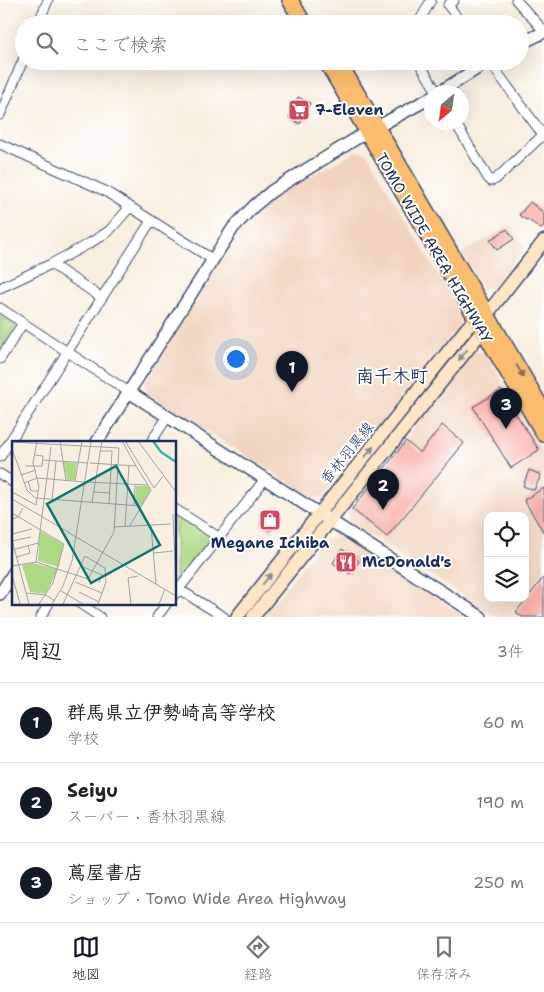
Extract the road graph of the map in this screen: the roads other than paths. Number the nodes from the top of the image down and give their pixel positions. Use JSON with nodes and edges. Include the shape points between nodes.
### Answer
{"nodes":[{"id":1,"x":48,"y":0,"type":"edge"},
{"id":2,"x":290,"y":0,"type":"edge"},
{"id":3,"x":302,"y":0,"type":"edge"},
{"id":4,"x":431,"y":0,"type":"edge"},
{"id":5,"x":519,"y":1,"type":"edge"},
{"id":6,"x":449,"y":2,"type":"edge"},
{"id":7,"x":42,"y":15,"type":"edge"},
{"id":8,"x":299,"y":15,"type":"edge"},
{"id":9,"x":311,"y":15,"type":"edge"},
{"id":10,"x":423,"y":15,"type":"edge"},
{"id":11,"x":457,"y":15,"type":"edge"},
{"id":12,"x":544,"y":31,"type":"edge"},
{"id":13,"x":529,"y":39,"type":"edge"},
{"id":14,"x":19,"y":70,"type":"edge"},
{"id":15,"x":332,"y":70,"type":"edge"},
{"id":16,"x":342,"y":70,"type":"edge"},
{"id":17,"x":424,"y":70,"type":"edge"},
{"id":18,"x":474,"y":70,"type":"edge"},
{"id":19,"x":496,"y":70,"type":"edge"},
{"id":20,"x":434,"y":85,"type":"edge"},
{"id":21,"x":450,"y":85,"type":"edge"},
{"id":22,"x":424,"y":102,"type":"edge"},
{"id":23,"x":0,"y":115,"type":"edge"},
{"id":24,"x":372,"y":129,"type":"junction"},
{"id":25,"x":460,"y":130,"type":"edge"},
{"id":26,"x":544,"y":134,"type":"edge"},
{"id":27,"x":0,"y":144,"type":"edge"},
{"id":28,"x":130,"y":207,"type":"junction"},
{"id":29,"x":151,"y":221,"type":"junction"},
{"id":30,"x":544,"y":241,"type":"edge"},
{"id":31,"x":212,"y":259,"type":"junction"},
{"id":32,"x":51,"y":264,"type":"junction"},
{"id":33,"x":0,"y":288,"type":"edge"},
{"id":34,"x":102,"y":298,"type":"junction"},
{"id":35,"x":0,"y":308,"type":"edge"},
{"id":36,"x":482,"y":321,"type":"junction"},
{"id":37,"x":23,"y":323,"type":"junction"},
{"id":38,"x":66,"y":351,"type":"junction"},
{"id":39,"x":0,"y":359,"type":"edge"},
{"id":40,"x":129,"y":392,"type":"junction"},
{"id":41,"x":544,"y":412,"type":"edge"},
{"id":42,"x":168,"y":416,"type":"junction"},
{"id":43,"x":544,"y":434,"type":"edge"},
{"id":44,"x":98,"y":441,"type":"edge"},
{"id":45,"x":153,"y":441,"type":"edge"},
{"id":46,"x":0,"y":457,"type":"edge"},
{"id":47,"x":0,"y":474,"type":"edge"},
{"id":48,"x":265,"y":479,"type":"junction"},
{"id":49,"x":12,"y":482,"type":"edge"},
{"id":50,"x":176,"y":510,"type":"edge"},
{"id":51,"x":325,"y":516,"type":"junction"},
{"id":52,"x":220,"y":538,"type":"junction"},
{"id":53,"x":12,"y":575,"type":"edge"},
{"id":54,"x":176,"y":590,"type":"edge"},
{"id":55,"x":0,"y":594,"type":"edge"},
{"id":56,"x":48,"y":604,"type":"edge"},
{"id":57,"x":80,"y":604,"type":"edge"},
{"id":58,"x":167,"y":604,"type":"edge"},
{"id":59,"x":41,"y":617,"type":"edge"},
{"id":60,"x":100,"y":617,"type":"edge"},
{"id":61,"x":157,"y":617,"type":"edge"},
{"id":62,"x":224,"y":617,"type":"edge"},
{"id":63,"x":237,"y":617,"type":"edge"},
{"id":64,"x":253,"y":617,"type":"edge"},
{"id":65,"x":480,"y":617,"type":"edge"}],
"edges":[{"from":1,"to":7,"type":"street"},
{"from":2,"to":8,"type":"highway"},
{"from":3,"to":9,"type":"highway"},
{"from":4,"to":10,"type":"street"},
{"from":5,"to":12,"type":"street"},
{"from":6,"to":11,"type":"street"},
{"from":12,"to":13,"type":"street"},
{"from":14,"to":23,"type":"street"},
{"from":15,"to":24,"type":"highway","name":"TOMO WIDE AREA HIGHWAY"},
{"from":16,"to":24,"type":"highway","name":"TOMO WIDE AREA HIGHWAY"},
{"from":17,"to":20,"type":"street"},
{"from":18,"to":21,"type":"street"},
{"from":19,"to":26,"type":"street"},
{"from":22,"to":24,"type":"street"},
{"from":24,"to":31,"type":"street","via":[[272,191],[232,228]]},
{"from":24,"to":36,"type":"highway","name":"TOMO WIDE AREA HIGHWAY"},
{"from":25,"to":26,"type":"street","via":[[491,181]]},
{"from":27,"to":28,"type":"street","via":[[105,191]]},
{"from":28,"to":29,"type":"street"},
{"from":28,"to":32,"type":"street","via":[[109,231]]},
{"from":29,"to":31,"type":"street"},
{"from":29,"to":34,"type":"street"},
{"from":30,"to":36,"type":"main road","name":"香林羽黒線"},
{"from":31,"to":40,"type":"street"},
{"from":32,"to":33,"type":"street"},
{"from":32,"to":34,"type":"street"},
{"from":34,"to":38,"type":"street"},
{"from":35,"to":37,"type":"street"},
{"from":36,"to":41,"type":"highway","name":"TOMO WIDE AREA HIGHWAY","one_way":true},
{"from":36,"to":43,"type":"highway","name":"TOMO WIDE AREA HIGHWAY"},
{"from":36,"to":51,"type":"main road","name":"香林羽黒線"},
{"from":37,"to":38,"type":"street"},
{"from":37,"to":39,"type":"street"},
{"from":38,"to":40,"type":"street"},
{"from":38,"to":46,"type":"street"},
{"from":40,"to":42,"type":"street"},
{"from":40,"to":44,"type":"street"},
{"from":42,"to":45,"type":"street"},
{"from":42,"to":48,"type":"street"},
{"from":47,"to":49,"type":"street"},
{"from":48,"to":51,"type":"street"},
{"from":48,"to":52,"type":"street"},
{"from":50,"to":52,"type":"street"},
{"from":63,"to":51,"type":"main road","name":"香林羽黒線","one_way":true},
{"from":51,"to":64,"type":"main road","name":"香林羽黒線"},
{"from":51,"to":65,"type":"street"},
{"from":52,"to":54,"type":"street"},
{"from":53,"to":55,"type":"street"},
{"from":54,"to":62,"type":"street"},
{"from":56,"to":59,"type":"street"},
{"from":57,"to":60,"type":"street"},
{"from":58,"to":61,"type":"street"}]}
